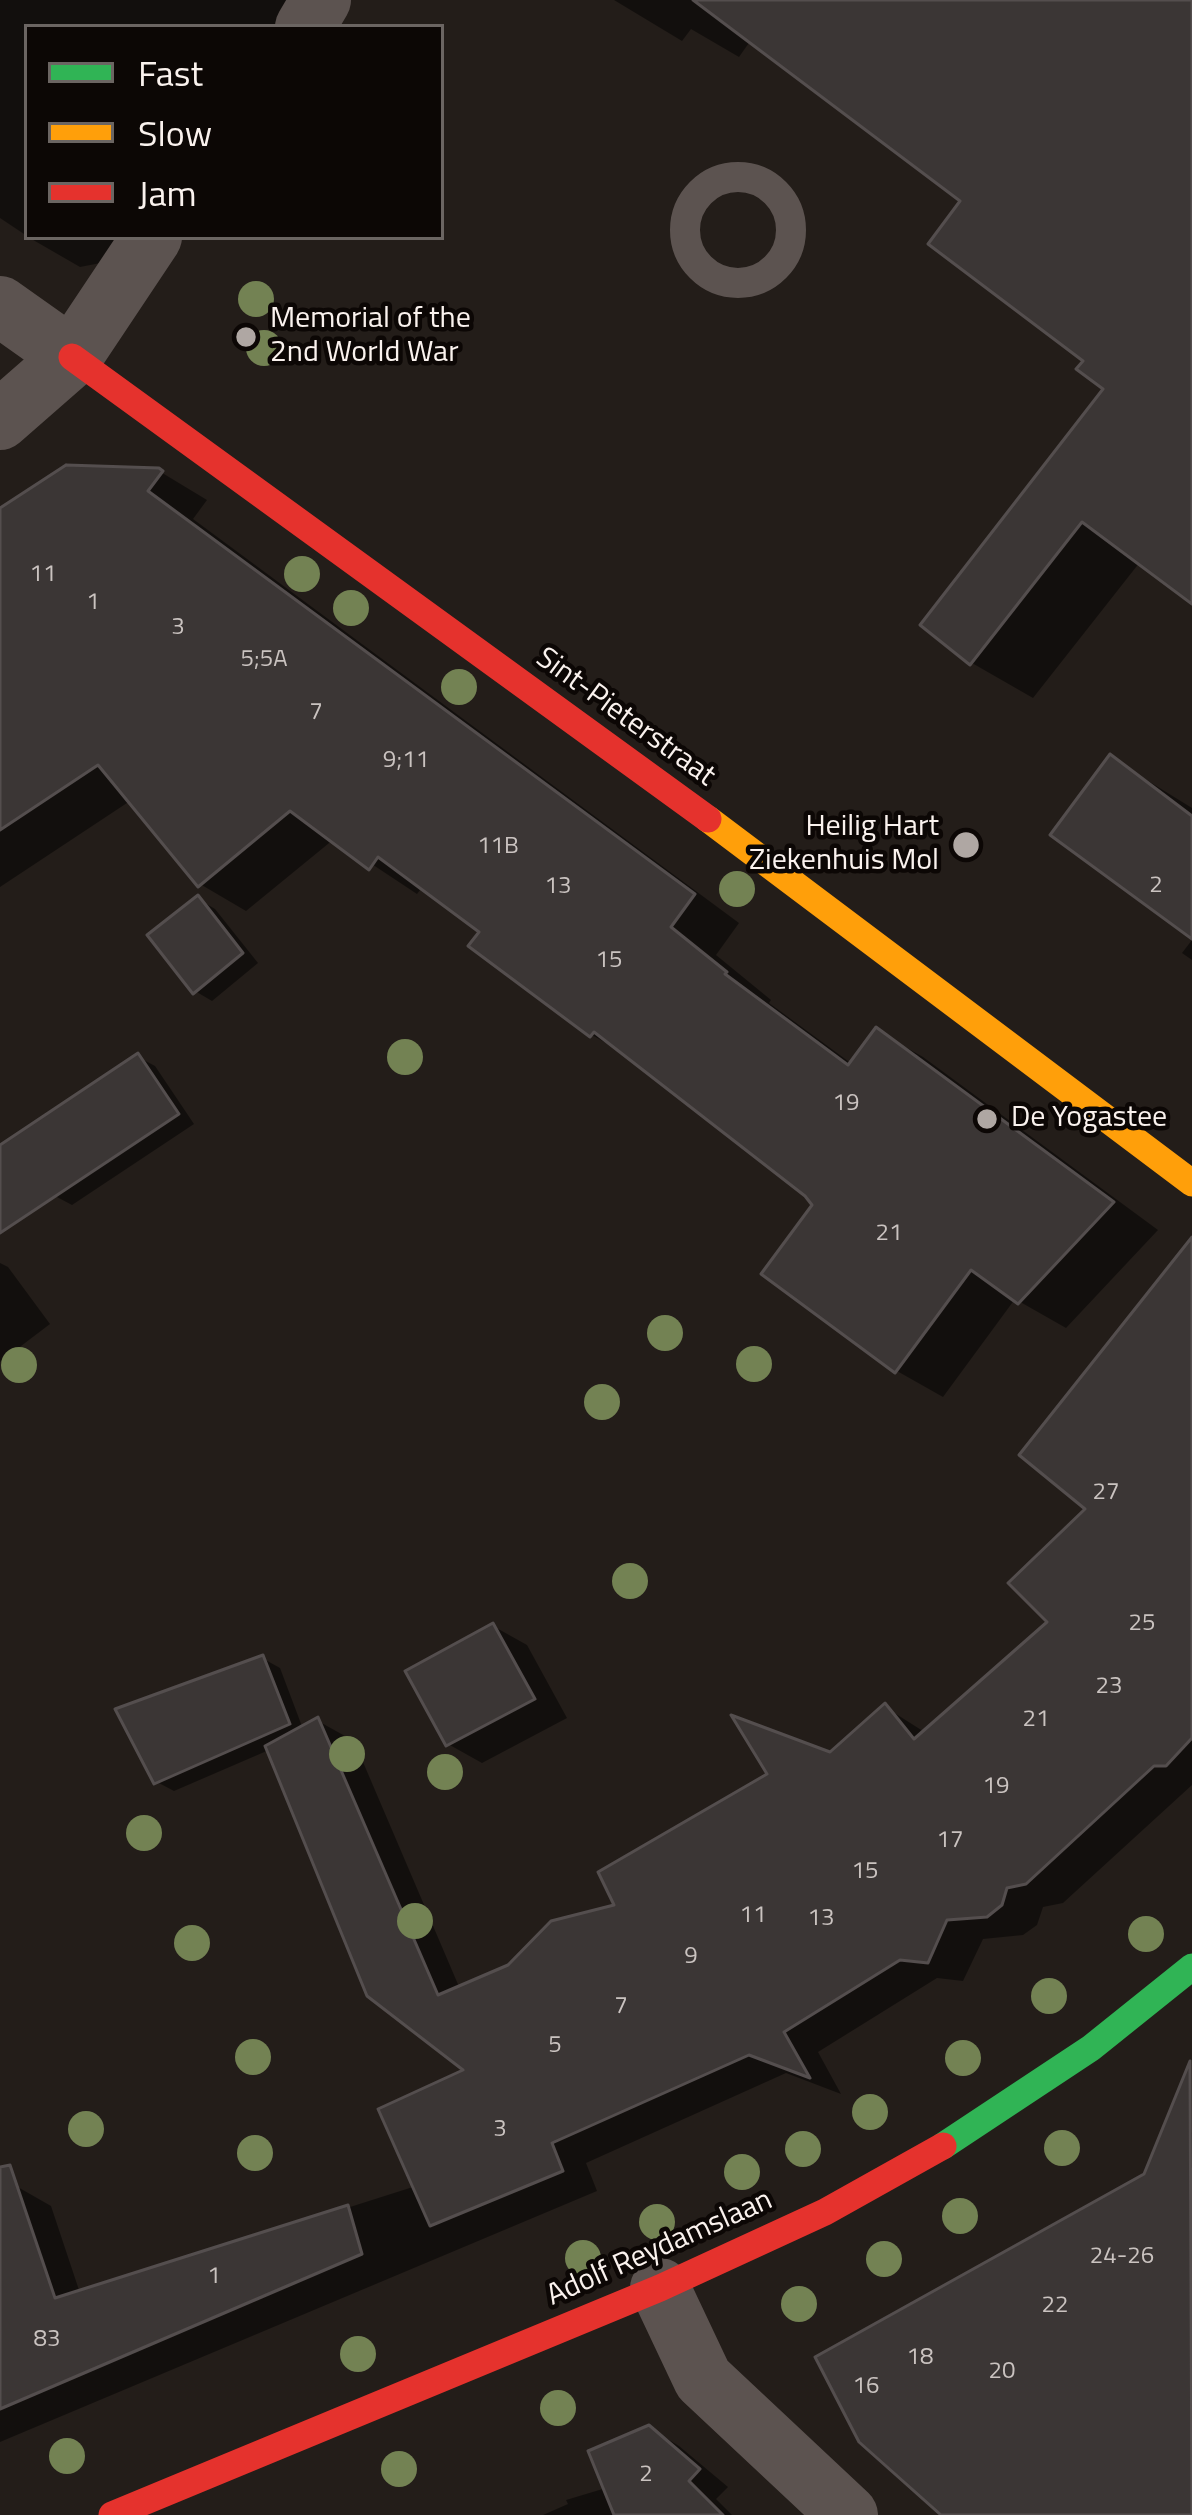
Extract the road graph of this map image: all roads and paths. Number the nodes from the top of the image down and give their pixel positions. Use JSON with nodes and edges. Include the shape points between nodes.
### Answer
{"nodes":[{"id":1,"x":150,"y":240,"type":"edge"},
{"id":2,"x":0,"y":306,"type":"edge"},
{"id":3,"x":72,"y":357,"type":"junction"},
{"id":4,"x":0,"y":420,"type":"edge"},
{"id":5,"x":1192,"y":1183,"type":"edge"},
{"id":6,"x":1192,"y":1967,"type":"edge"},
{"id":7,"x":660,"y":2288,"type":"junction"},
{"id":8,"x":112,"y":2515,"type":"edge"},
{"id":9,"x":848,"y":2515,"type":"edge"}],
"edges":[{"from":1,"to":3,"type":"street"},
{"from":2,"to":3,"type":"street"},
{"from":3,"to":4,"type":"street"},
{"from":3,"to":5,"type":"street","name":"Sint-Pieterstraat","via":[[587,728]]},
{"from":6,"to":7,"type":"street","name":"Adolf Reydamslaan","via":[[1091,2048],[927,2157]]},
{"from":7,"to":8,"type":"street","name":"Adolf Reydamslaan"},
{"from":7,"to":9,"type":"street","via":[[703,2379]]}]}
